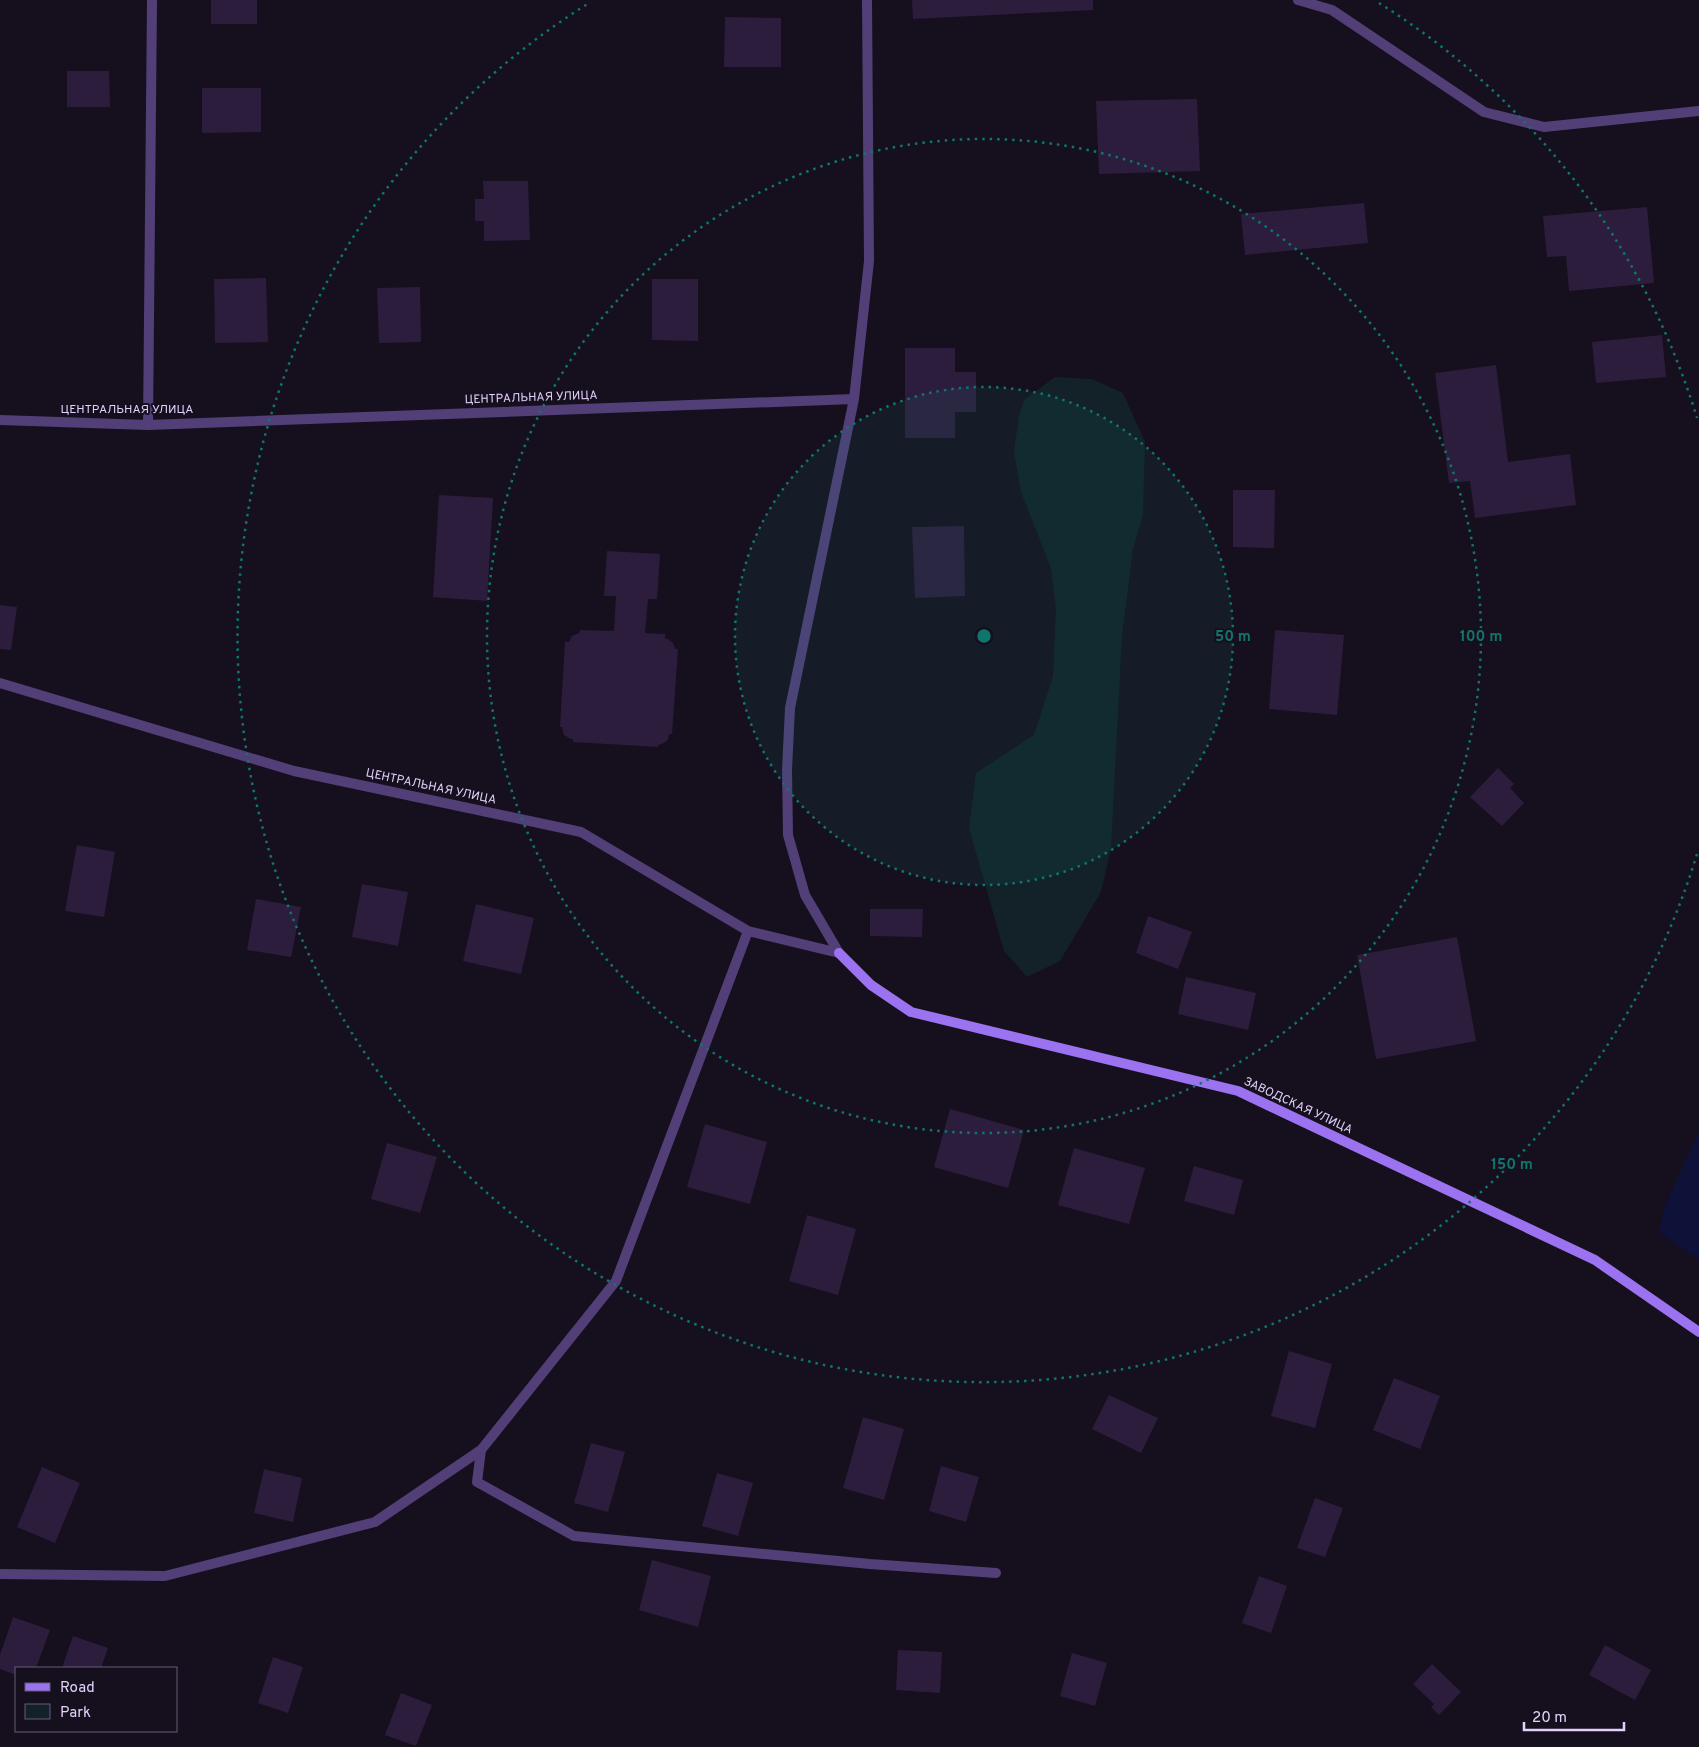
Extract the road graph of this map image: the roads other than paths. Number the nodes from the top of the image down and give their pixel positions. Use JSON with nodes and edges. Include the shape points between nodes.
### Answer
{"nodes":[{"id":1,"x":152,"y":0,"type":"edge"},
{"id":2,"x":867,"y":0,"type":"edge"},
{"id":3,"x":1298,"y":0,"type":"edge"},
{"id":4,"x":1699,"y":111,"type":"edge"},
{"id":5,"x":854,"y":398,"type":"junction"},
{"id":6,"x":0,"y":420,"type":"edge"},
{"id":7,"x":148,"y":425,"type":"junction"},
{"id":8,"x":0,"y":683,"type":"edge"},
{"id":9,"x":748,"y":931,"type":"junction"},
{"id":10,"x":839,"y":953,"type":"junction"},
{"id":11,"x":1699,"y":1332,"type":"edge"},
{"id":12,"x":481,"y":1450,"type":"junction"},
{"id":13,"x":0,"y":1574,"type":"edge"},
{"id":14,"x":996,"y":1574,"type":"dead end"}],
"edges":[{"from":1,"to":7,"type":"street"},
{"from":2,"to":5,"type":"street","via":[[870,261]]},
{"from":3,"to":4,"type":"street","via":[[1332,10],[1484,112],[1544,127]]},
{"from":5,"to":7,"type":"street","name":"ЦЕНТРАЛЬНАЯ УЛИЦА"},
{"from":5,"to":10,"type":"street","via":[[790,708],[787,770],[788,835],[805,895]]},
{"from":6,"to":7,"type":"street","name":"ЦЕНТРАЛЬНАЯ УЛИЦА"},
{"from":8,"to":9,"type":"street","name":"ЦЕНТРАЛЬНАЯ УЛИЦА","via":[[294,771],[581,832]]},
{"from":9,"to":10,"type":"street","name":"ЦЕНТРАЛЬНАЯ УЛИЦА"},
{"from":9,"to":12,"type":"street","via":[[616,1281]]},
{"from":10,"to":11,"type":"street","name":"ЗАВОДСКАЯ УЛИЦА","via":[[872,985],[910,1012],[1238,1091],[1595,1260]]},
{"from":12,"to":13,"type":"street","via":[[375,1522],[165,1576]]},
{"from":12,"to":14,"type":"street","via":[[477,1482],[574,1536]]}]}
